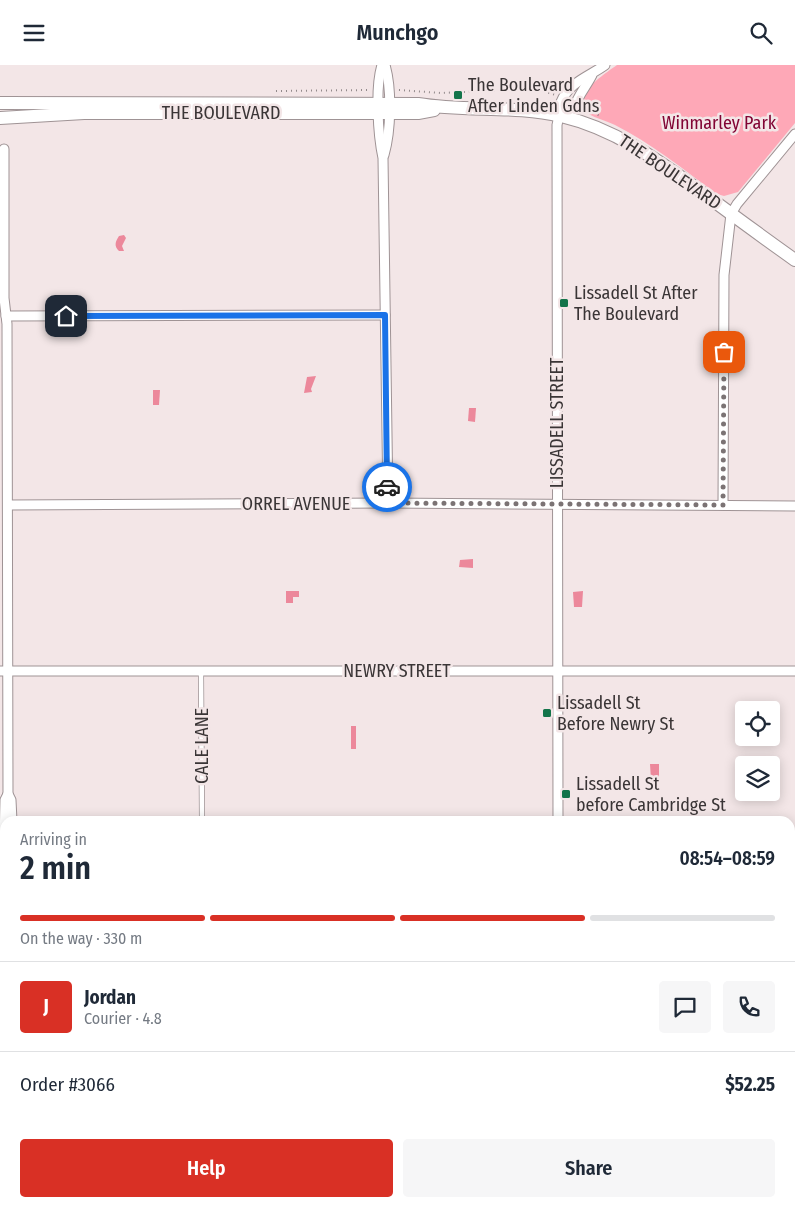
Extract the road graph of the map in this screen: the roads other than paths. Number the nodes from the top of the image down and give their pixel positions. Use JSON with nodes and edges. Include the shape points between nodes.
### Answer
{"nodes":[{"id":1,"x":383,"y":65,"type":"edge"},
{"id":2,"x":605,"y":65,"type":"edge"},
{"id":3,"x":592,"y":75,"type":"junction"},
{"id":4,"x":0,"y":103,"type":"edge"},
{"id":5,"x":384,"y":108,"type":"junction"},
{"id":6,"x":560,"y":116,"type":"junction"},
{"id":7,"x":0,"y":118,"type":"edge"},
{"id":8,"x":795,"y":133,"type":"edge"},
{"id":9,"x":4,"y":149,"type":"dead end"},
{"id":10,"x":732,"y":214,"type":"junction"},
{"id":11,"x":795,"y":260,"type":"edge"},
{"id":12,"x":385,"y":315,"type":"junction"},
{"id":13,"x":6,"y":316,"type":"junction"},
{"id":14,"x":388,"y":503,"type":"junction"},
{"id":15,"x":557,"y":504,"type":"junction"},
{"id":16,"x":8,"y":505,"type":"junction"},
{"id":17,"x":723,"y":505,"type":"junction"},
{"id":18,"x":795,"y":505,"type":"edge"},
{"id":19,"x":4,"y":671,"type":"edge"},
{"id":20,"x":201,"y":671,"type":"junction"},
{"id":21,"x":795,"y":671,"type":"edge"},
{"id":22,"x":557,"y":672,"type":"junction"},
{"id":23,"x":8,"y":793,"type":"junction"},
{"id":24,"x":4,"y":816,"type":"edge"},
{"id":25,"x":12,"y":816,"type":"edge"},
{"id":26,"x":202,"y":816,"type":"edge"},
{"id":27,"x":558,"y":816,"type":"edge"}],
"edges":[{"from":1,"to":5,"type":"street"},
{"from":2,"to":3,"type":"street","name":"LISSADELL STREET"},
{"from":3,"to":6,"type":"street","via":[[574,108]]},
{"from":3,"to":6,"type":"street","name":"LISSADELL STREET","via":[[581,79],[564,97]]},
{"from":4,"to":5,"type":"main road","name":"THE BOULEVARD"},
{"from":5,"to":6,"type":"main road","name":"THE BOULEVARD","via":[[418,104]]},
{"from":5,"to":7,"type":"main road","name":"THE BOULEVARD","via":[[84,113]]},
{"from":5,"to":12,"type":"street","via":[[387,143],[383,158]]},
{"from":6,"to":10,"type":"main road","name":"THE BOULEVARD","via":[[608,131],[638,147]]},
{"from":6,"to":15,"type":"street","name":"LISSADELL STREET","via":[[557,125]]},
{"from":8,"to":10,"type":"street"},
{"from":9,"to":13,"type":"street"},
{"from":10,"to":11,"type":"main road","name":"THE BOULEVARD"},
{"from":10,"to":17,"type":"street","via":[[724,275]]},
{"from":12,"to":13,"type":"street"},
{"from":12,"to":14,"type":"street"},
{"from":13,"to":16,"type":"street"},
{"from":14,"to":15,"type":"street","name":"ORREL AVENUE"},
{"from":14,"to":16,"type":"street","name":"ORREL AVENUE"},
{"from":15,"to":17,"type":"street","name":"ORREL AVENUE"},
{"from":15,"to":22,"type":"street","name":"LISSADELL STREET"},
{"from":16,"to":19,"type":"street"},
{"from":17,"to":18,"type":"street","name":"ORREL AVENUE"},
{"from":19,"to":20,"type":"street","name":"NEWRY STREET"},
{"from":19,"to":23,"type":"street"},
{"from":20,"to":22,"type":"street","name":"NEWRY STREET"},
{"from":20,"to":26,"type":"lane","name":"CALE LANE"},
{"from":21,"to":22,"type":"street","name":"NEWRY STREET"},
{"from":22,"to":27,"type":"street","name":"LISSADELL STREET"},
{"from":23,"to":24,"type":"street"},
{"from":23,"to":25,"type":"street"}]}
